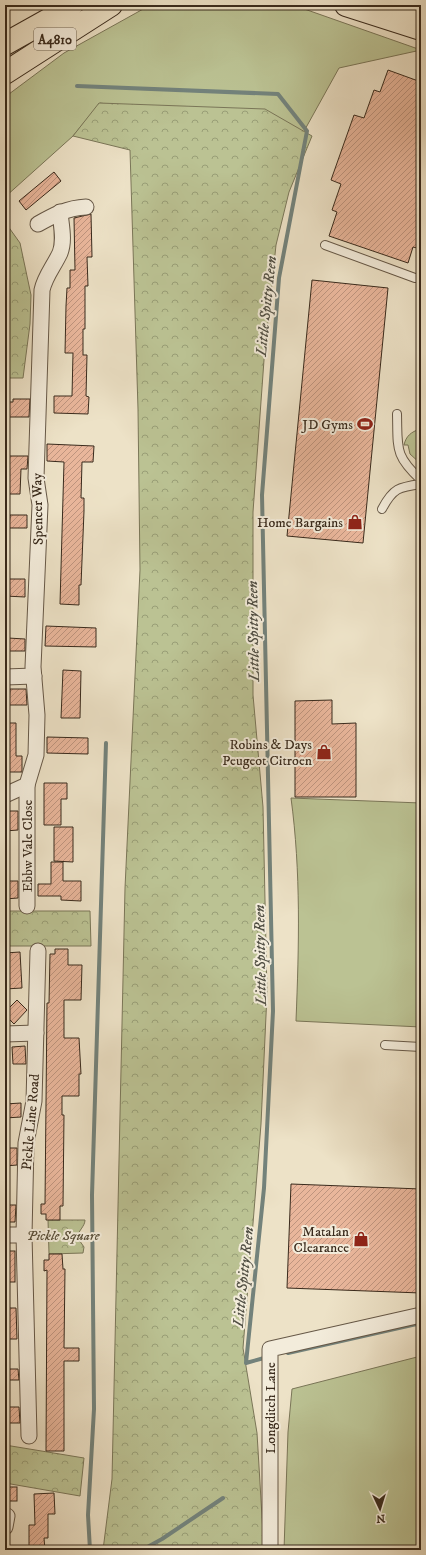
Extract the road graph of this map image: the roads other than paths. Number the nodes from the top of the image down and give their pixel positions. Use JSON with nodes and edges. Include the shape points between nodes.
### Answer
{"nodes":[{"id":1,"x":72,"y":5,"type":"edge"},
{"id":2,"x":111,"y":5,"type":"edge"},
{"id":3,"x":346,"y":5,"type":"edge"},
{"id":4,"x":403,"y":5,"type":"edge"},
{"id":5,"x":421,"y":10,"type":"edge"},
{"id":6,"x":421,"y":29,"type":"edge"},
{"id":7,"x":5,"y":44,"type":"edge"},
{"id":8,"x":5,"y":73,"type":"edge"},
{"id":9,"x":86,"y":207,"type":"dead end"},
{"id":10,"x":60,"y":212,"type":"junction"},
{"id":11,"x":38,"y":224,"type":"dead end"},
{"id":12,"x":325,"y":245,"type":"dead end"},
{"id":13,"x":415,"y":278,"type":"dead end"},
{"id":14,"x":397,"y":414,"type":"dead end"},
{"id":15,"x":421,"y":480,"type":"edge"},
{"id":16,"x":421,"y":484,"type":"edge"},
{"id":17,"x":382,"y":509,"type":"dead end"},
{"id":18,"x":5,"y":676,"type":"edge"},
{"id":19,"x":34,"y":676,"type":"junction"},
{"id":20,"x":27,"y":786,"type":"junction"},
{"id":21,"x":5,"y":795,"type":"edge"},
{"id":22,"x":27,"y":906,"type":"dead end"},
{"id":23,"x":38,"y":951,"type":"dead end"},
{"id":24,"x":36,"y":1033,"type":"junction"},
{"id":25,"x":5,"y":1034,"type":"edge"},
{"id":26,"x":385,"y":1045,"type":"dead end"},
{"id":27,"x":421,"y":1047,"type":"edge"},
{"id":28,"x":5,"y":1235,"type":"edge"},
{"id":29,"x":24,"y":1235,"type":"junction"},
{"id":30,"x":421,"y":1315,"type":"edge"},
{"id":31,"x":29,"y":1436,"type":"dead end"},
{"id":32,"x":270,"y":1550,"type":"edge"}],
"edges":[{"from":1,"to":7,"type":"main road","number":"A4810"},
{"from":2,"to":8,"type":"main road","number":"A4810"},
{"from":3,"to":6,"type":"main road"},
{"from":4,"to":5,"type":"main road"},
{"from":9,"to":10,"type":"street"},
{"from":10,"to":11,"type":"street"},
{"from":10,"to":19,"type":"street","name":"Spencer Way","via":[[63,240],[60,253],[44,281],[42,290],[36,478],[40,505]]},
{"from":12,"to":13,"type":"lane"},
{"from":14,"to":15,"type":"lane","via":[[398,448],[402,460]]},
{"from":16,"to":17,"type":"lane","via":[[400,487],[389,495]]},
{"from":18,"to":19,"type":"street"},
{"from":19,"to":20,"type":"street","name":"Spencer Way","via":[[37,715],[36,755]]},
{"from":20,"to":21,"type":"street"},
{"from":20,"to":22,"type":"street","name":"Ebbw Vale Close"},
{"from":23,"to":24,"type":"street","name":"Pickle Line Road"},
{"from":24,"to":25,"type":"street"},
{"from":24,"to":29,"type":"street","name":"Pickle Line Road","via":[[34,1102],[26,1143]]},
{"from":26,"to":27,"type":"lane"},
{"from":28,"to":29,"type":"street"},
{"from":29,"to":31,"type":"street","name":"Pickle Line Road"},
{"from":30,"to":32,"type":"street","name":"Longditch Lane","via":[[270,1349]]}]}
